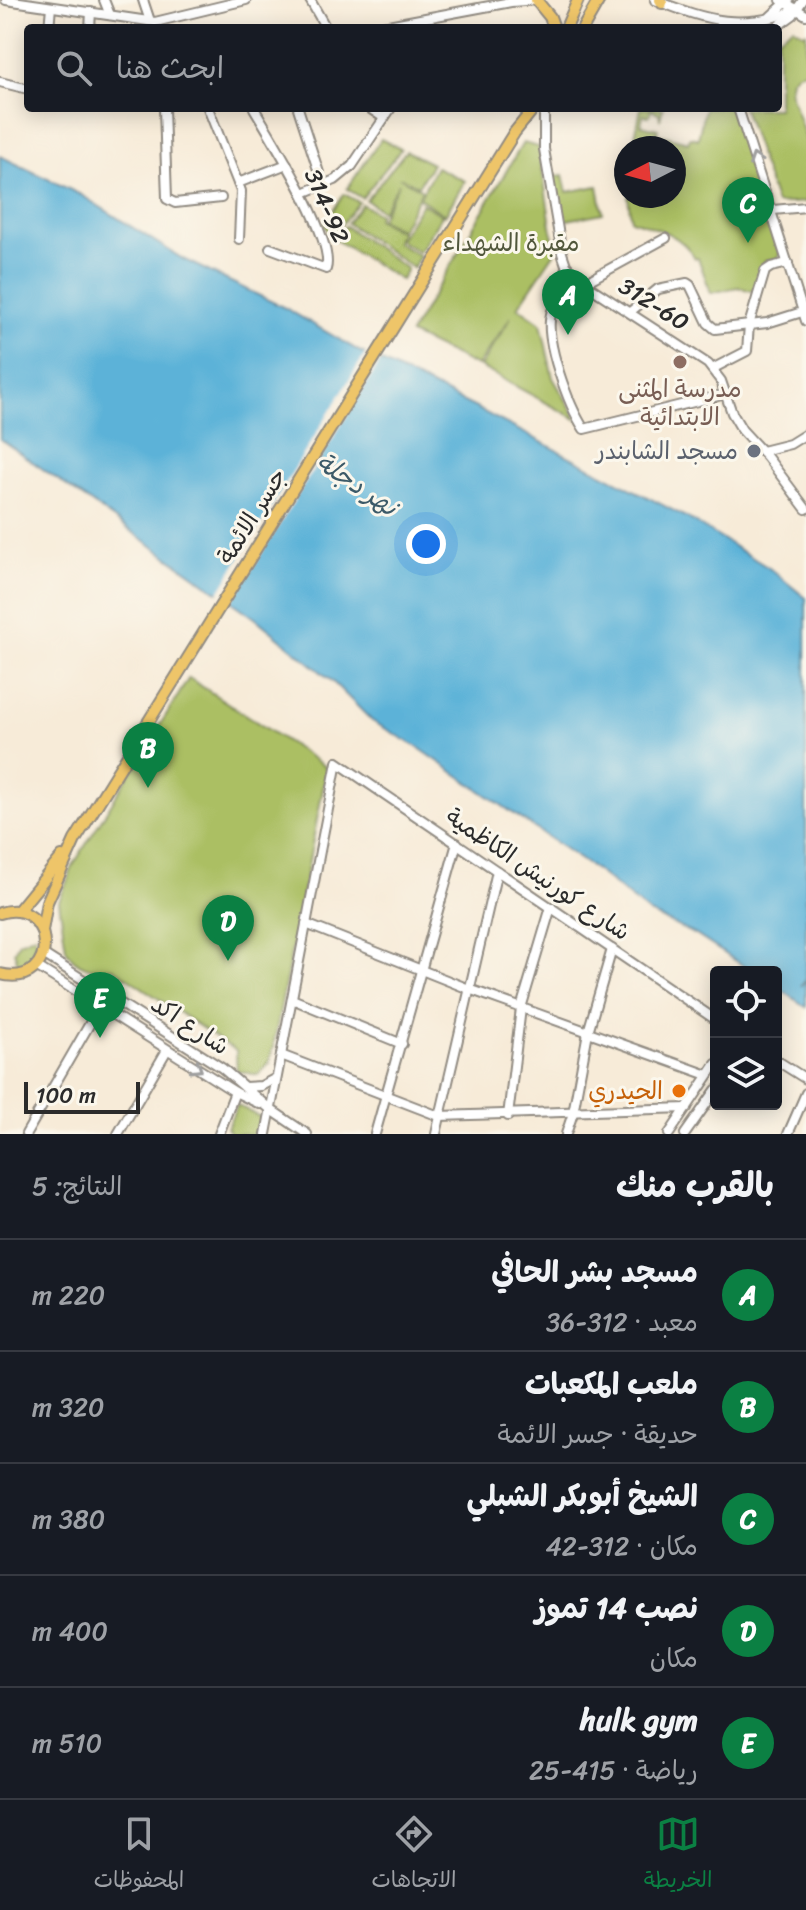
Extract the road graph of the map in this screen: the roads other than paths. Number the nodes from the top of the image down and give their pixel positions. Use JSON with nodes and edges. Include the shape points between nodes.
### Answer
{"nodes":[{"id":1,"x":6,"y":0,"type":"edge"},
{"id":2,"x":74,"y":0,"type":"edge"},
{"id":3,"x":104,"y":0,"type":"edge"},
{"id":4,"x":143,"y":0,"type":"edge"},
{"id":5,"x":246,"y":0,"type":"edge"},
{"id":6,"x":310,"y":0,"type":"edge"},
{"id":7,"x":537,"y":0,"type":"edge"},
{"id":8,"x":578,"y":0,"type":"edge"},
{"id":9,"x":599,"y":0,"type":"edge"},
{"id":10,"x":803,"y":0,"type":"edge"},
{"id":11,"x":510,"y":1,"type":"edge"},
{"id":12,"x":659,"y":1,"type":"edge"},
{"id":13,"x":786,"y":1,"type":"edge"},
{"id":14,"x":51,"y":7,"type":"junction"},
{"id":15,"x":77,"y":10,"type":"junction"},
{"id":16,"x":797,"y":10,"type":"junction"},
{"id":17,"x":91,"y":12,"type":"junction"},
{"id":18,"x":110,"y":15,"type":"junction"},
{"id":19,"x":806,"y":15,"type":"edge"},
{"id":20,"x":433,"y":17,"type":"junction"},
{"id":21,"x":763,"y":20,"type":"junction"},
{"id":22,"x":150,"y":21,"type":"junction"},
{"id":23,"x":49,"y":24,"type":"edge"},
{"id":24,"x":90,"y":24,"type":"edge"},
{"id":25,"x":324,"y":24,"type":"edge"},
{"id":26,"x":394,"y":24,"type":"edge"},
{"id":27,"x":432,"y":24,"type":"edge"},
{"id":28,"x":553,"y":24,"type":"edge"},
{"id":29,"x":568,"y":24,"type":"edge"},
{"id":30,"x":585,"y":24,"type":"edge"},
{"id":31,"x":780,"y":24,"type":"edge"},
{"id":32,"x":0,"y":82,"type":"edge"},
{"id":33,"x":24,"y":88,"type":"edge"},
{"id":34,"x":164,"y":112,"type":"edge"},
{"id":35,"x":210,"y":112,"type":"edge"},
{"id":36,"x":256,"y":112,"type":"edge"},
{"id":37,"x":299,"y":112,"type":"edge"},
{"id":38,"x":375,"y":112,"type":"edge"},
{"id":39,"x":388,"y":112,"type":"edge"},
{"id":40,"x":523,"y":112,"type":"edge"},
{"id":41,"x":531,"y":112,"type":"edge"},
{"id":42,"x":544,"y":112,"type":"edge"},
{"id":43,"x":739,"y":112,"type":"edge"},
{"id":44,"x":384,"y":118,"type":"junction"},
{"id":45,"x":514,"y":134,"type":"junction"},
{"id":46,"x":287,"y":164,"type":"junction"},
{"id":47,"x":238,"y":183,"type":"junction"},
{"id":48,"x":323,"y":185,"type":"junction"},
{"id":49,"x":303,"y":193,"type":"junction"},
{"id":50,"x":221,"y":198,"type":"dead end"},
{"id":51,"x":806,"y":207,"type":"edge"},
{"id":52,"x":773,"y":210,"type":"junction"},
{"id":53,"x":666,"y":238,"type":"dead end"},
{"id":54,"x":239,"y":239,"type":"dead end"},
{"id":55,"x":270,"y":248,"type":"dead end"},
{"id":56,"x":788,"y":263,"type":"junction"},
{"id":57,"x":575,"y":277,"type":"junction"},
{"id":58,"x":584,"y":283,"type":"junction"},
{"id":59,"x":630,"y":312,"type":"junction"},
{"id":60,"x":804,"y":316,"type":"edge"},
{"id":61,"x":749,"y":325,"type":"junction"},
{"id":62,"x":712,"y":369,"type":"junction"},
{"id":63,"x":726,"y":394,"type":"junction"},
{"id":64,"x":806,"y":434,"type":"edge"},
{"id":65,"x":762,"y":451,"type":"junction"},
{"id":66,"x":806,"y":509,"type":"edge"},
{"id":67,"x":75,"y":840,"type":"junction"},
{"id":68,"x":457,"y":843,"type":"junction"},
{"id":69,"x":497,"y":871,"type":"junction"},
{"id":70,"x":551,"y":907,"type":"junction"},
{"id":71,"x":18,"y":911,"type":"junction"},
{"id":72,"x":0,"y":913,"type":"edge"},
{"id":73,"x":306,"y":924,"type":"junction"},
{"id":74,"x":42,"y":931,"type":"junction"},
{"id":75,"x":612,"y":949,"type":"junction"},
{"id":76,"x":43,"y":954,"type":"junction"},
{"id":77,"x":36,"y":966,"type":"junction"},
{"id":78,"x":423,"y":969,"type":"junction"},
{"id":79,"x":1,"y":976,"type":"edge"},
{"id":80,"x":469,"y":989,"type":"junction"},
{"id":81,"x":292,"y":999,"type":"junction"},
{"id":82,"x":100,"y":1006,"type":"junction"},
{"id":83,"x":521,"y":1008,"type":"junction"},
{"id":84,"x":710,"y":1016,"type":"edge"},
{"id":85,"x":588,"y":1032,"type":"junction"},
{"id":86,"x":402,"y":1044,"type":"junction"},
{"id":87,"x":167,"y":1050,"type":"junction"},
{"id":88,"x":281,"y":1055,"type":"junction"},
{"id":89,"x":782,"y":1064,"type":"edge"},
{"id":90,"x":710,"y":1072,"type":"edge"},
{"id":91,"x":708,"y":1075,"type":"junction"},
{"id":92,"x":277,"y":1077,"type":"junction"},
{"id":93,"x":806,"y":1079,"type":"edge"},
{"id":94,"x":245,"y":1087,"type":"junction"},
{"id":95,"x":235,"y":1092,"type":"junction"},
{"id":96,"x":806,"y":1093,"type":"edge"},
{"id":97,"x":385,"y":1095,"type":"junction"},
{"id":98,"x":710,"y":1099,"type":"edge"},
{"id":99,"x":687,"y":1108,"type":"junction"},
{"id":100,"x":270,"y":1109,"type":"junction"},
{"id":101,"x":573,"y":1113,"type":"junction"},
{"id":102,"x":439,"y":1116,"type":"junction"},
{"id":103,"x":508,"y":1116,"type":"junction"},
{"id":104,"x":26,"y":1134,"type":"edge"},
{"id":105,"x":118,"y":1134,"type":"edge"},
{"id":106,"x":220,"y":1134,"type":"edge"},
{"id":107,"x":266,"y":1134,"type":"edge"},
{"id":108,"x":307,"y":1134,"type":"edge"},
{"id":109,"x":375,"y":1134,"type":"edge"},
{"id":110,"x":436,"y":1134,"type":"edge"},
{"id":111,"x":566,"y":1134,"type":"edge"},
{"id":112,"x":669,"y":1134,"type":"edge"},
{"id":113,"x":685,"y":1134,"type":"edge"},
{"id":114,"x":788,"y":1134,"type":"edge"}],
"edges":[{"from":1,"to":14,"type":"street"},
{"from":2,"to":15,"type":"street"},
{"from":3,"to":18,"type":"street"},
{"from":4,"to":22,"type":"street"},
{"from":5,"to":22,"type":"street"},
{"from":6,"to":25,"type":"street"},
{"from":7,"to":11,"type":"street"},
{"from":7,"to":28,"type":"main road"},
{"from":8,"to":29,"type":"main road"},
{"from":9,"to":30,"type":"main road"},
{"from":10,"to":16,"type":"street"},
{"from":11,"to":20,"type":"street"},
{"from":12,"to":21,"type":"street","via":[[724,22]]},
{"from":13,"to":16,"type":"street"},
{"from":13,"to":21,"type":"street"},
{"from":14,"to":15,"type":"street"},
{"from":14,"to":23,"type":"street"},
{"from":15,"to":17,"type":"street"},
{"from":16,"to":19,"type":"street"},
{"from":16,"to":21,"type":"street"},
{"from":16,"to":31,"type":"street"},
{"from":17,"to":18,"type":"street"},
{"from":17,"to":24,"type":"street"},
{"from":18,"to":22,"type":"street"},
{"from":20,"to":26,"type":"street"},
{"from":20,"to":27,"type":"street"},
{"from":32,"to":33,"type":"street"},
{"from":34,"to":50,"type":"street","via":[[167,199],[175,203]]},
{"from":35,"to":47,"type":"street"},
{"from":36,"to":46,"type":"street","name":"314-92"},
{"from":37,"to":48,"type":"street"},
{"from":38,"to":44,"type":"street"},
{"from":39,"to":44,"type":"street"},
{"from":40,"to":45,"type":"main road"},
{"from":41,"to":45,"type":"main road"},
{"from":42,"to":57,"type":"street","via":[[544,149],[562,253]]},
{"from":52,"to":43,"type":"street","one_way":true},
{"from":44,"to":48,"type":"street","via":[[352,166]]},
{"from":45,"to":67,"type":"main road","name":"جسر الائمة"},
{"from":46,"to":47,"type":"street"},
{"from":46,"to":49,"type":"street","name":"314-92"},
{"from":47,"to":54,"type":"street"},
{"from":48,"to":49,"type":"street"},
{"from":49,"to":55,"type":"street","name":"314-92","via":[[326,252],[326,269]]},
{"from":51,"to":52,"type":"street"},
{"from":52,"to":56,"type":"street"},
{"from":53,"to":58,"type":"street"},
{"from":56,"to":60,"type":"street"},
{"from":56,"to":61,"type":"street","via":[[765,271]]},
{"from":57,"to":58,"type":"street","name":"312-60"},
{"from":57,"to":63,"type":"street","via":[[554,307],[550,326],[562,383],[584,429]]},
{"from":58,"to":59,"type":"street","name":"312-60"},
{"from":59,"to":61,"type":"street","via":[[658,289],[687,283],[712,328]]},
{"from":59,"to":62,"type":"street","name":"312-60"},
{"from":60,"to":61,"type":"street"},
{"from":61,"to":62,"type":"street","via":[[747,351]]},
{"from":62,"to":63,"type":"street","name":"312-60"},
{"from":63,"to":65,"type":"street","name":"312-60","via":[[736,422]]},
{"from":64,"to":65,"type":"street"},
{"from":65,"to":66,"type":"street","name":"312-60"},
{"from":67,"to":71,"type":"main road","name":"جسر الائمة"},
{"from":67,"to":74,"type":"main road","name":"جسر الائمة","via":[[47,902]]},
{"from":68,"to":69,"type":"street","name":"شارع كورنيش الكاظمية"},
{"from":68,"to":73,"type":"street","name":"شارع كورنيش الكاظمية","via":[[337,762]]},
{"from":68,"to":78,"type":"street"},
{"from":69,"to":70,"type":"street","name":"شارع كورنيش الكاظمية"},
{"from":69,"to":80,"type":"street"},
{"from":70,"to":75,"type":"street","name":"شارع كورنيش الكاظمية"},
{"from":70,"to":83,"type":"street"},
{"from":71,"to":72,"type":"main road"},
{"from":71,"to":74,"type":"main road"},
{"from":73,"to":78,"type":"street"},
{"from":73,"to":81,"type":"street"},
{"from":74,"to":76,"type":"main road","name":"جسر الائمة"},
{"from":75,"to":84,"type":"street","name":"شارع كورنيش الكاظمية"},
{"from":75,"to":85,"type":"street"},
{"from":76,"to":77,"type":"main road"},
{"from":76,"to":94,"type":"street","name":"شارع اكد"},
{"from":77,"to":79,"type":"main road","via":[[23,975]]},
{"from":77,"to":82,"type":"street","name":"شارع اكد"},
{"from":78,"to":80,"type":"street"},
{"from":78,"to":86,"type":"street"},
{"from":80,"to":83,"type":"street"},
{"from":80,"to":102,"type":"street"},
{"from":81,"to":86,"type":"street"},
{"from":81,"to":88,"type":"street"},
{"from":82,"to":87,"type":"street","name":"شارع اكد"},
{"from":82,"to":104,"type":"street"},
{"from":83,"to":85,"type":"street"},
{"from":83,"to":103,"type":"street"},
{"from":85,"to":91,"type":"street"},
{"from":85,"to":101,"type":"street"},
{"from":86,"to":97,"type":"street"},
{"from":87,"to":95,"type":"street","name":"شارع اكد","one_way":true},
{"from":87,"to":105,"type":"street"},
{"from":88,"to":92,"type":"street"},
{"from":88,"to":97,"type":"street"},
{"from":89,"to":93,"type":"street"},
{"from":90,"to":91,"type":"street"},
{"from":91,"to":99,"type":"street"},
{"from":92,"to":94,"type":"street"},
{"from":92,"to":100,"type":"street"},
{"from":94,"to":100,"type":"street","name":"شارع اكد"},
{"from":95,"to":100,"type":"street","name":"شارع اكد"},
{"from":95,"to":106,"type":"street"},
{"from":96,"to":114,"type":"street"},
{"from":97,"to":102,"type":"street"},
{"from":97,"to":109,"type":"street"},
{"from":98,"to":113,"type":"street"},
{"from":99,"to":101,"type":"street"},
{"from":99,"to":112,"type":"street"},
{"from":100,"to":107,"type":"street"},
{"from":100,"to":108,"type":"street","name":"شارع اكد"},
{"from":101,"to":103,"type":"street"},
{"from":101,"to":111,"type":"street"},
{"from":102,"to":103,"type":"street"},
{"from":102,"to":110,"type":"street"}]}
